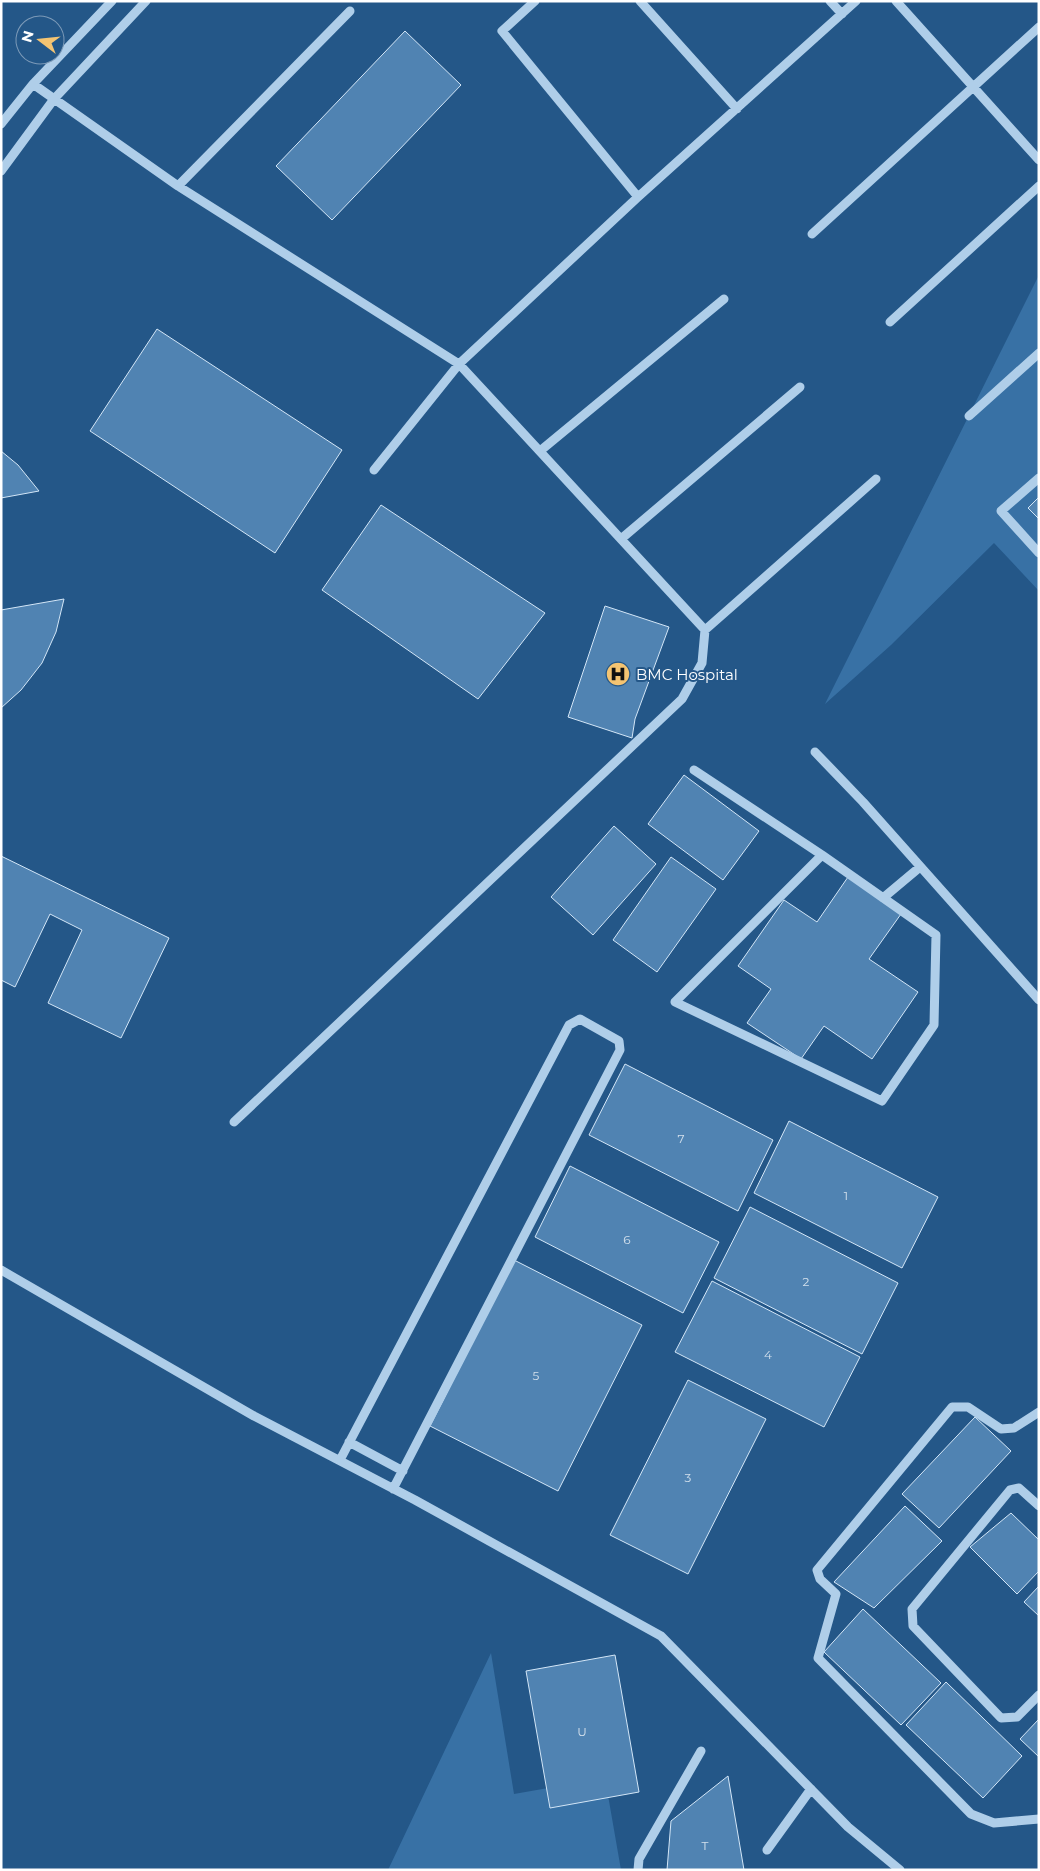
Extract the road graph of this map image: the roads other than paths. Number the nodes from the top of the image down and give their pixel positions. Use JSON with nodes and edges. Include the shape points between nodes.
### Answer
{"nodes":[{"id":1,"x":112,"y":1,"type":"edge"},
{"id":2,"x":146,"y":1,"type":"edge"},
{"id":3,"x":534,"y":1,"type":"edge"},
{"id":4,"x":640,"y":1,"type":"edge"},
{"id":5,"x":830,"y":1,"type":"edge"},
{"id":6,"x":856,"y":1,"type":"edge"},
{"id":7,"x":896,"y":1,"type":"edge"},
{"id":8,"x":350,"y":11,"type":"dead end"},
{"id":9,"x":842,"y":14,"type":"junction"},
{"id":10,"x":1039,"y":27,"type":"edge"},
{"id":11,"x":33,"y":84,"type":"junction"},
{"id":12,"x":973,"y":87,"type":"junction"},
{"id":13,"x":54,"y":99,"type":"junction"},
{"id":14,"x":737,"y":109,"type":"junction"},
{"id":15,"x":1,"y":124,"type":"edge"},
{"id":16,"x":1039,"y":160,"type":"edge"},
{"id":17,"x":1,"y":171,"type":"edge"},
{"id":18,"x":178,"y":186,"type":"junction"},
{"id":19,"x":1039,"y":186,"type":"edge"},
{"id":20,"x":638,"y":197,"type":"junction"},
{"id":21,"x":812,"y":234,"type":"dead end"},
{"id":22,"x":724,"y":299,"type":"dead end"},
{"id":23,"x":890,"y":322,"type":"dead end"},
{"id":24,"x":1039,"y":352,"type":"edge"},
{"id":25,"x":459,"y":364,"type":"junction"},
{"id":26,"x":800,"y":387,"type":"dead end"},
{"id":27,"x":969,"y":416,"type":"dead end"},
{"id":28,"x":540,"y":451,"type":"junction"},
{"id":29,"x":374,"y":470,"type":"dead end"},
{"id":30,"x":1039,"y":478,"type":"edge"},
{"id":31,"x":876,"y":479,"type":"dead end"},
{"id":32,"x":621,"y":539,"type":"junction"},
{"id":33,"x":1039,"y":553,"type":"edge"},
{"id":34,"x":705,"y":630,"type":"junction"},
{"id":35,"x":814,"y":752,"type":"dead end"},
{"id":36,"x":694,"y":770,"type":"dead end"},
{"id":37,"x":822,"y":855,"type":"junction"},
{"id":38,"x":920,"y":867,"type":"junction"},
{"id":39,"x":883,"y":898,"type":"junction"},
{"id":40,"x":1039,"y":1000,"type":"edge"},
{"id":41,"x":234,"y":1122,"type":"dead end"},
{"id":42,"x":1,"y":1270,"type":"edge"},
{"id":43,"x":1039,"y":1412,"type":"edge"},
{"id":44,"x":350,"y":1442,"type":"junction"},
{"id":45,"x":340,"y":1460,"type":"junction"},
{"id":46,"x":403,"y":1471,"type":"junction"},
{"id":47,"x":393,"y":1489,"type":"junction"},
{"id":48,"x":1039,"y":1506,"type":"edge"},
{"id":49,"x":1039,"y":1695,"type":"edge"},
{"id":50,"x":702,"y":1751,"type":"dead end"},
{"id":51,"x":811,"y":1788,"type":"junction"},
{"id":52,"x":1039,"y":1819,"type":"edge"},
{"id":53,"x":767,"y":1850,"type":"dead end"},
{"id":54,"x":638,"y":1870,"type":"edge"},
{"id":55,"x":900,"y":1870,"type":"edge"}],
"edges":[{"from":1,"to":11,"type":"street"},
{"from":2,"to":13,"type":"street"},
{"from":3,"to":20,"type":"street","via":[[502,31]]},
{"from":4,"to":14,"type":"street"},
{"from":5,"to":9,"type":"street"},
{"from":6,"to":9,"type":"street"},
{"from":7,"to":12,"type":"street"},
{"from":8,"to":18,"type":"street"},
{"from":9,"to":14,"type":"street"},
{"from":10,"to":12,"type":"street"},
{"from":11,"to":13,"type":"street"},
{"from":11,"to":15,"type":"street"},
{"from":12,"to":16,"type":"street"},
{"from":12,"to":21,"type":"street"},
{"from":13,"to":17,"type":"street"},
{"from":13,"to":18,"type":"street"},
{"from":14,"to":20,"type":"street"},
{"from":18,"to":25,"type":"street"},
{"from":19,"to":23,"type":"street"},
{"from":20,"to":25,"type":"street"},
{"from":22,"to":28,"type":"street"},
{"from":24,"to":27,"type":"street"},
{"from":25,"to":28,"type":"street"},
{"from":25,"to":29,"type":"street"},
{"from":26,"to":32,"type":"street"},
{"from":28,"to":32,"type":"street"},
{"from":30,"to":33,"type":"street","via":[[1001,511]]},
{"from":31,"to":34,"type":"street"},
{"from":32,"to":34,"type":"street"},
{"from":34,"to":41,"type":"street","via":[[702,663],[682,699]]},
{"from":35,"to":38,"type":"street"},
{"from":36,"to":37,"type":"street"},
{"from":37,"to":39,"type":"street"},
{"from":37,"to":39,"type":"street","via":[[675,1002],[882,1101],[934,1025],[936,935]]},
{"from":38,"to":39,"type":"street"},
{"from":38,"to":40,"type":"street"},
{"from":42,"to":45,"type":"street","via":[[254,1416]]},
{"from":43,"to":52,"type":"street","via":[[1014,1428],[1001,1429],[968,1406],[952,1407],[817,1570],[820,1579],[836,1594],[818,1658],[971,1814],[994,1823]]},
{"from":44,"to":45,"type":"street"},
{"from":44,"to":46,"type":"street"},
{"from":44,"to":46,"type":"street","via":[[569,1026],[580,1018],[619,1041],[620,1050]]},
{"from":45,"to":47,"type":"street"},
{"from":46,"to":47,"type":"street"},
{"from":47,"to":51,"type":"street","via":[[661,1636]]},
{"from":48,"to":49,"type":"street","via":[[1019,1488],[1010,1490],[912,1609],[913,1626],[1001,1718],[1017,1717]]},
{"from":50,"to":54,"type":"street","via":[[639,1859]]},
{"from":51,"to":53,"type":"street"},
{"from":51,"to":55,"type":"street","via":[[848,1827]]}]}
